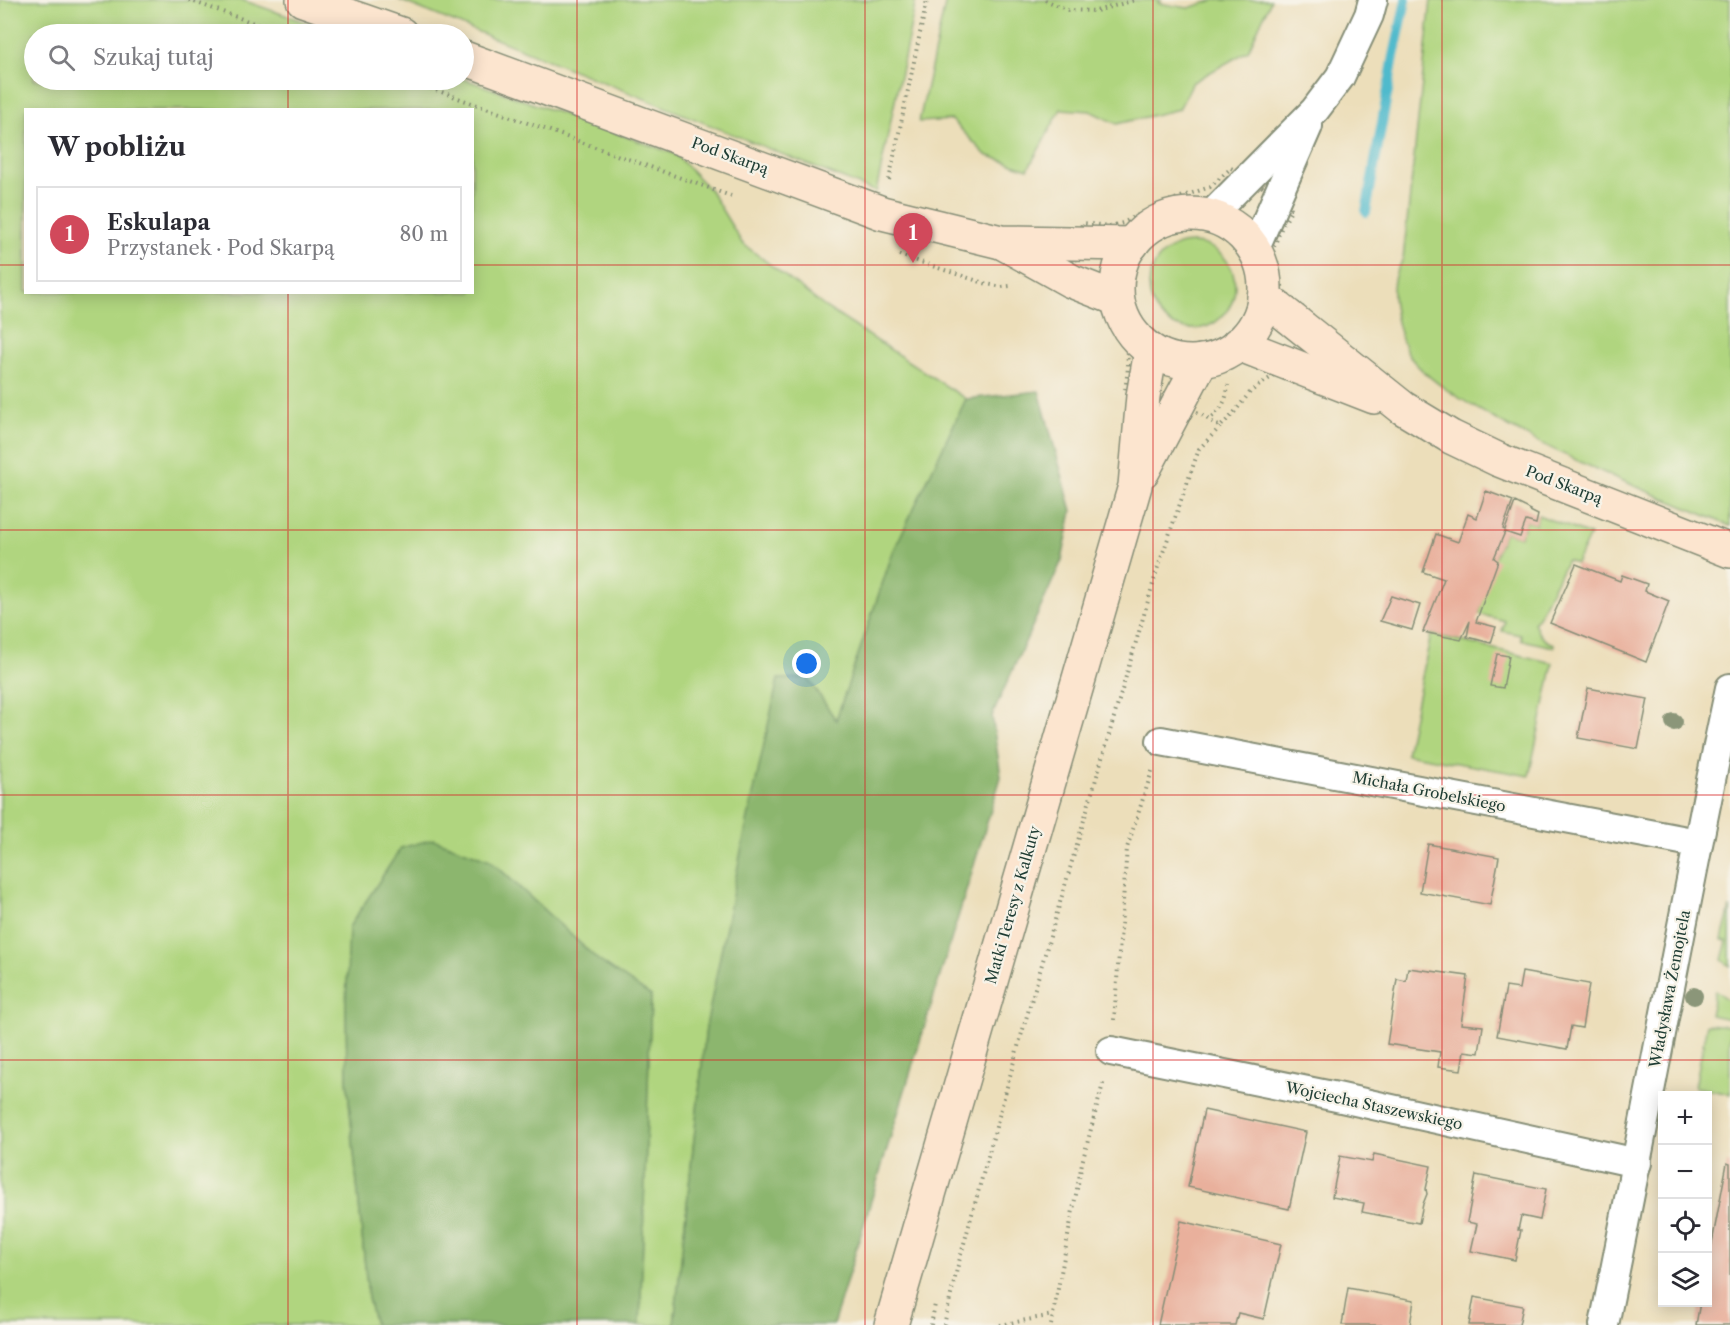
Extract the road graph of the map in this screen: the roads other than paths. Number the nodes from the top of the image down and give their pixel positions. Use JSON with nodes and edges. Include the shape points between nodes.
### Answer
{"nodes":[{"id":1,"x":303,"y":0,"type":"edge"},
{"id":2,"x":1373,"y":0,"type":"edge"},
{"id":3,"x":372,"y":24,"type":"edge"},
{"id":4,"x":474,"y":62,"type":"edge"},
{"id":5,"x":1315,"y":110,"type":"junction"},
{"id":6,"x":1209,"y":217,"type":"junction"},
{"id":7,"x":1001,"y":242,"type":"junction"},
{"id":8,"x":1132,"y":244,"type":"junction"},
{"id":9,"x":1254,"y":250,"type":"junction"},
{"id":10,"x":1264,"y":297,"type":"junction"},
{"id":11,"x":1117,"y":299,"type":"junction"},
{"id":12,"x":1238,"y":344,"type":"junction"},
{"id":13,"x":1151,"y":351,"type":"junction"},
{"id":14,"x":1202,"y":361,"type":"junction"},
{"id":15,"x":1403,"y":408,"type":"junction"},
{"id":16,"x":1135,"y":486,"type":"junction"},
{"id":17,"x":1730,"y":551,"type":"edge"},
{"id":18,"x":1730,"y":688,"type":"edge"},
{"id":19,"x":1161,"y":741,"type":"dead end"},
{"id":20,"x":1697,"y":843,"type":"junction"},
{"id":21,"x":1111,"y":1051,"type":"dead end"},
{"id":22,"x":1637,"y":1163,"type":"junction"},
{"id":23,"x":892,"y":1324,"type":"edge"},
{"id":24,"x":1604,"y":1325,"type":"edge"}],
"edges":[{"from":1,"to":3,"type":"street"},
{"from":2,"to":5,"type":"street","via":[[1340,77]]},
{"from":4,"to":7,"type":"street","name":"Pod Skarpą","via":[[882,213]]},
{"from":5,"to":6,"type":"street"},
{"from":5,"to":9,"type":"street"},
{"from":6,"to":8,"type":"street","via":[[1181,215],[1158,222]]},
{"from":6,"to":9,"type":"street","via":[[1228,224]]},
{"from":7,"to":8,"type":"street","name":"Pod Skarpą"},
{"from":7,"to":11,"type":"street","name":"Pod Skarpą","via":[[1071,281]]},
{"from":8,"to":11,"type":"street","via":[[1117,278]]},
{"from":9,"to":10,"type":"street","via":[[1264,276]]},
{"from":10,"to":12,"type":"street","via":[[1258,318]]},
{"from":10,"to":15,"type":"street","name":"Pod Skarpą"},
{"from":11,"to":13,"type":"street","via":[[1123,319]]},
{"from":12,"to":14,"type":"street","via":[[1229,352]]},
{"from":12,"to":15,"type":"street","name":"Pod Skarpą"},
{"from":13,"to":14,"type":"street","via":[[1170,359]]},
{"from":13,"to":16,"type":"street","name":"Matki Teresy z Kalkuty"},
{"from":14,"to":16,"type":"street","name":"Matki Teresy z Kalkuty"},
{"from":15,"to":17,"type":"street","name":"Pod Skarpą","via":[[1499,460]]},
{"from":16,"to":23,"type":"street","name":"Matki Teresy z Kalkuty"},
{"from":18,"to":20,"type":"street","name":"Władysława Żemojtela"},
{"from":19,"to":20,"type":"street","name":"Michała Grobelskiego"},
{"from":20,"to":22,"type":"street","name":"Władysława Żemojtela"},
{"from":21,"to":22,"type":"street","name":"Wojciecha Staszewskiego"},
{"from":22,"to":24,"type":"street","name":"Władysława Żemojtela"}]}
